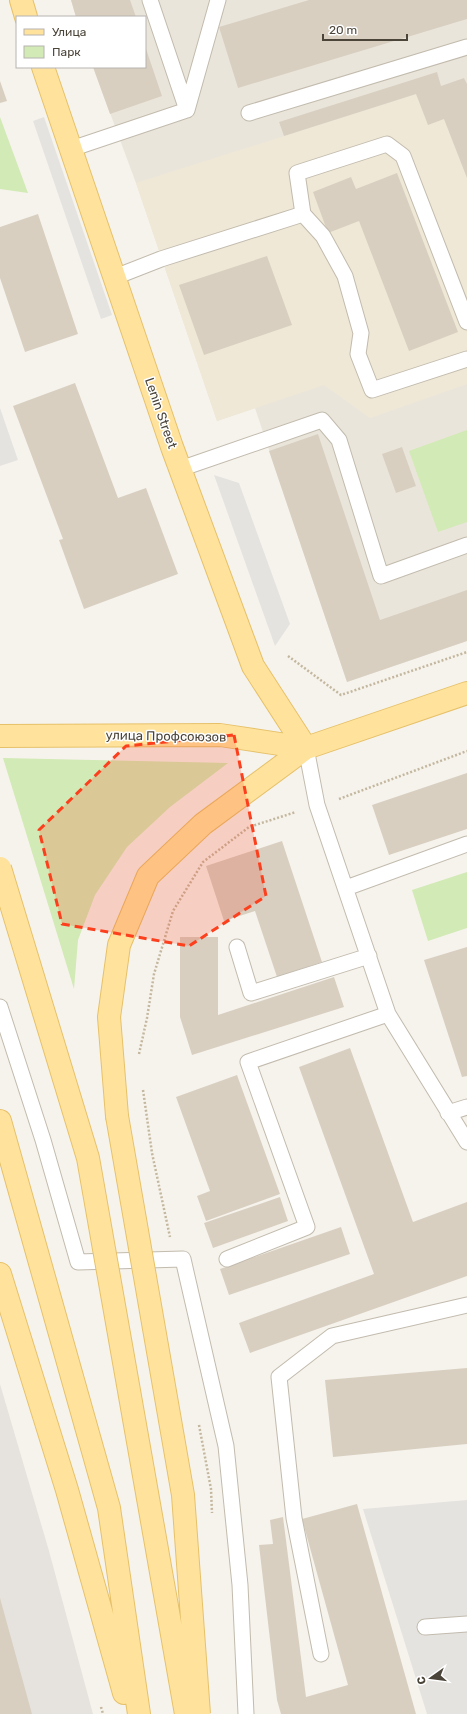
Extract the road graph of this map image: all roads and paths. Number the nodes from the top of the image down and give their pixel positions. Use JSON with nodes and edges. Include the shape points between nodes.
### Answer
{"nodes":[{"id":1,"x":21,"y":0,"type":"edge"},
{"id":2,"x":150,"y":0,"type":"edge"},
{"id":3,"x":218,"y":0,"type":"edge"},
{"id":4,"x":26,"y":16,"type":"edge"},
{"id":5,"x":467,"y":47,"type":"edge"},
{"id":6,"x":43,"y":68,"type":"edge"},
{"id":7,"x":187,"y":110,"type":"junction"},
{"id":8,"x":248,"y":113,"type":"dead end"},
{"id":9,"x":71,"y":149,"type":"junction"},
{"id":10,"x":303,"y":214,"type":"junction"},
{"id":11,"x":115,"y":277,"type":"junction"},
{"id":12,"x":467,"y":322,"type":"edge"},
{"id":13,"x":467,"y":359,"type":"edge"},
{"id":14,"x":180,"y":469,"type":"junction"},
{"id":15,"x":467,"y":545,"type":"edge"},
{"id":16,"x":467,"y":652,"type":"edge"},
{"id":17,"x":288,"y":656,"type":"dead end"},
{"id":18,"x":467,"y":693,"type":"edge"},
{"id":19,"x":0,"y":736,"type":"edge"},
{"id":20,"x":306,"y":748,"type":"junction"},
{"id":21,"x":467,"y":751,"type":"edge"},
{"id":22,"x":353,"y":794,"type":"dead end"},
{"id":23,"x":317,"y":805,"type":"junction"},
{"id":24,"x":467,"y":844,"type":"edge"},
{"id":25,"x":0,"y":868,"type":"edge"},
{"id":26,"x":346,"y":888,"type":"junction"},
{"id":27,"x":237,"y":947,"type":"dead end"},
{"id":28,"x":369,"y":956,"type":"junction"},
{"id":29,"x":0,"y":1007,"type":"edge"},
{"id":30,"x":388,"y":1014,"type":"junction"},
{"id":31,"x":138,"y":1060,"type":"dead end"},
{"id":32,"x":142,"y":1083,"type":"dead end"},
{"id":33,"x":467,"y":1107,"type":"edge"},
{"id":34,"x":448,"y":1113,"type":"junction"},
{"id":35,"x":0,"y":1121,"type":"edge"},
{"id":36,"x":467,"y":1142,"type":"edge"},
{"id":37,"x":174,"y":1259,"type":"junction"},
{"id":38,"x":227,"y":1259,"type":"dead end"},
{"id":39,"x":0,"y":1274,"type":"edge"},
{"id":40,"x":467,"y":1305,"type":"edge"},
{"id":41,"x":467,"y":1624,"type":"edge"},
{"id":42,"x":425,"y":1627,"type":"dead end"},
{"id":43,"x":321,"y":1654,"type":"dead end"},
{"id":44,"x":130,"y":1714,"type":"edge"},
{"id":45,"x":139,"y":1714,"type":"edge"},
{"id":46,"x":186,"y":1714,"type":"edge"},
{"id":47,"x":199,"y":1714,"type":"edge"},
{"id":48,"x":246,"y":1714,"type":"edge"}],
"edges":[{"from":1,"to":4,"type":"main road"},
{"from":2,"to":7,"type":"lane"},
{"from":3,"to":7,"type":"lane"},
{"from":5,"to":8,"type":"lane"},
{"from":6,"to":9,"type":"main road","name":"Lenin Street"},
{"from":7,"to":9,"type":"lane"},
{"from":9,"to":11,"type":"main road","name":"Lenin Street"},
{"from":10,"to":11,"type":"lane","via":[[161,259]]},
{"from":10,"to":12,"type":"lane","via":[[297,174],[387,144],[403,156]]},
{"from":10,"to":13,"type":"lane","via":[[323,236],[345,276],[361,333],[358,354],[372,390]]},
{"from":11,"to":14,"type":"main road","name":"Lenin Street"},
{"from":14,"to":15,"type":"lane","via":[[322,420],[339,440],[381,576]]},
{"from":14,"to":20,"type":"main road","name":"Lenin Street","via":[[253,666]]},
{"from":16,"to":17,"type":"path","via":[[341,695]]},
{"from":18,"to":20,"type":"main road","name":"улица Профсоюзов"},
{"from":19,"to":20,"type":"main road","name":"улица Профсоюзов","via":[[220,735]]},
{"from":20,"to":23,"type":"lane"},
{"from":20,"to":47,"type":"main road","bridge":true,"via":[[204,824],[148,876],[119,945],[109,1017],[117,1116],[183,1495]]},
{"from":21,"to":22,"type":"path"},
{"from":23,"to":26,"type":"lane"},
{"from":23,"to":31,"type":"path","via":[[249,827],[203,862],[173,911],[154,974]]},
{"from":24,"to":26,"type":"lane"},
{"from":25,"to":46,"type":"main road","bridge":true,"via":[[88,1158]]},
{"from":26,"to":28,"type":"lane"},
{"from":27,"to":28,"type":"lane","via":[[252,993]]},
{"from":28,"to":30,"type":"lane"},
{"from":29,"to":37,"type":"lane","via":[[43,1140],[78,1262]]},
{"from":30,"to":34,"type":"lane"},
{"from":30,"to":38,"type":"lane","via":[[248,1062],[307,1227]]},
{"from":32,"to":37,"type":"path","via":[[152,1153]]},
{"from":33,"to":34,"type":"lane"},
{"from":34,"to":36,"type":"lane"},
{"from":35,"to":45,"type":"main road","via":[[109,1508]]},
{"from":37,"to":48,"type":"lane","via":[[183,1259],[226,1446],[240,1585]]},
{"from":39,"to":44,"type":"main road","via":[[67,1490]]},
{"from":40,"to":43,"type":"lane","via":[[332,1336],[279,1377],[294,1518]]},
{"from":41,"to":42,"type":"lane"}]}
